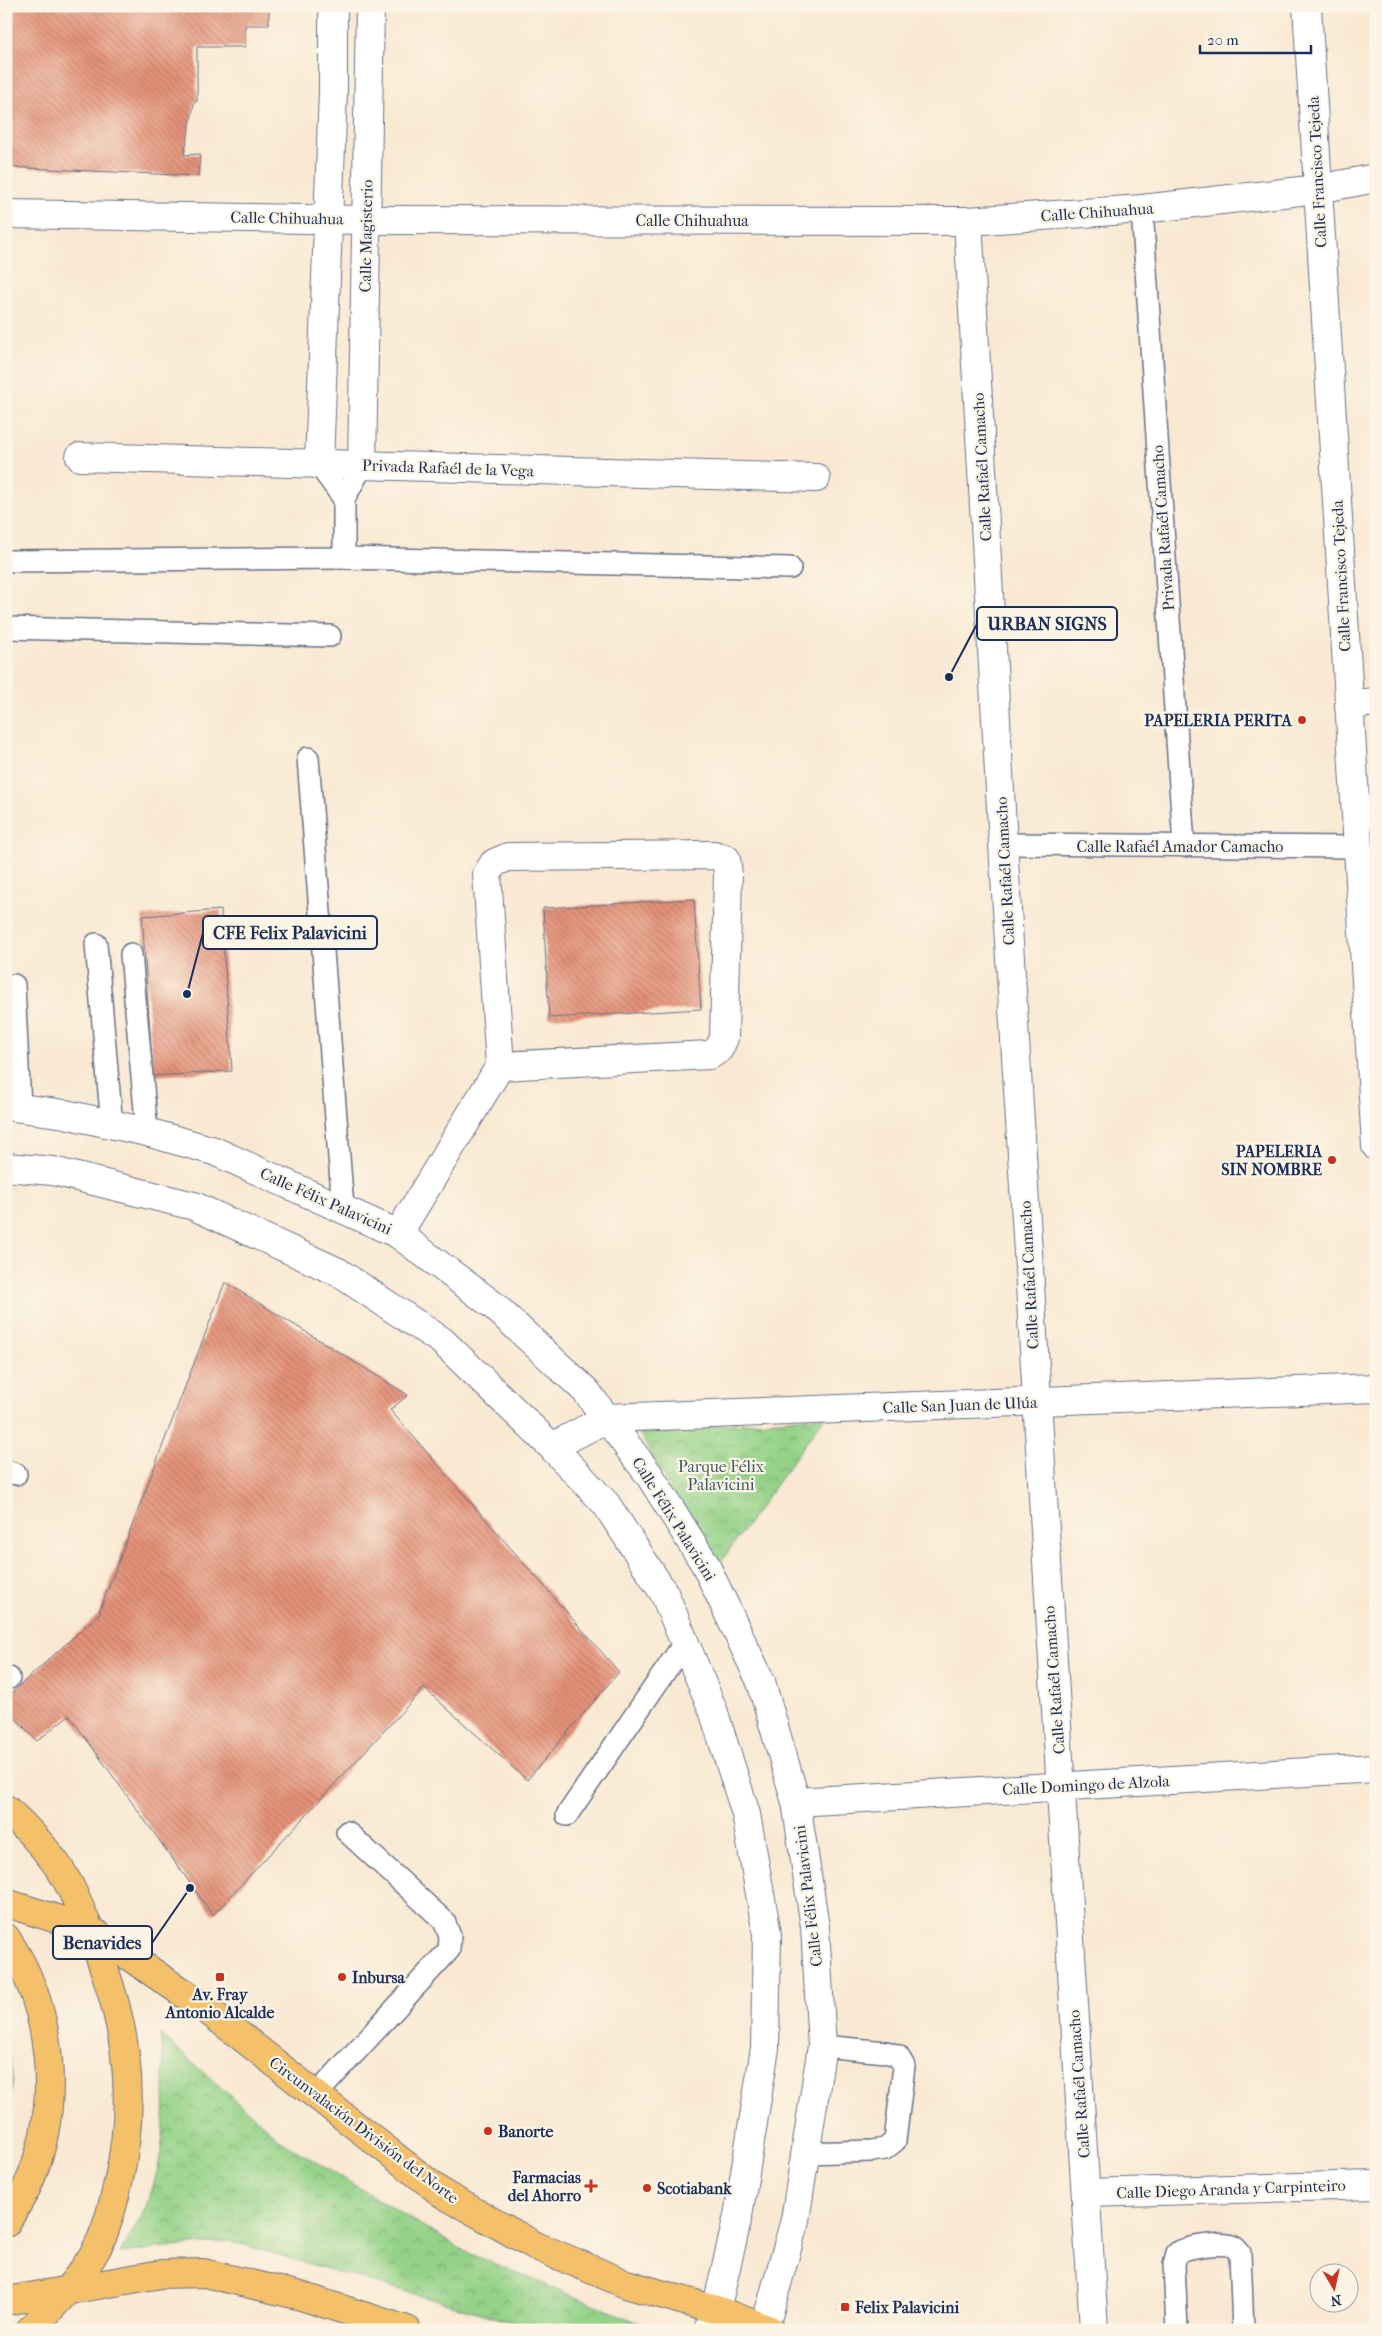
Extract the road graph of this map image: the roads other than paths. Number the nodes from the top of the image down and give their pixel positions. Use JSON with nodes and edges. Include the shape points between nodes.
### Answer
{"nodes":[{"id":1,"x":332,"y":6,"type":"edge"},
{"id":2,"x":370,"y":6,"type":"edge"},
{"id":3,"x":1307,"y":6,"type":"edge"},
{"id":4,"x":1376,"y":178,"type":"edge"},
{"id":5,"x":1318,"y":189,"type":"junction"},
{"id":6,"x":1142,"y":209,"type":"junction"},
{"id":7,"x":6,"y":214,"type":"edge"},
{"id":8,"x":328,"y":219,"type":"junction"},
{"id":9,"x":367,"y":220,"type":"junction"},
{"id":10,"x":968,"y":221,"type":"junction"},
{"id":11,"x":80,"y":456,"type":"dead end"},
{"id":12,"x":320,"y":464,"type":"junction"},
{"id":13,"x":362,"y":466,"type":"junction"},
{"id":14,"x":816,"y":478,"type":"dead end"},
{"id":15,"x":344,"y":499,"type":"junction"},
{"id":16,"x":344,"y":558,"type":"junction"},
{"id":17,"x":6,"y":561,"type":"edge"},
{"id":18,"x":790,"y":568,"type":"dead end"},
{"id":19,"x":6,"y":628,"type":"edge"},
{"id":20,"x":330,"y":636,"type":"dead end"},
{"id":21,"x":1376,"y":702,"type":"edge"},
{"id":22,"x":1349,"y":705,"type":"junction"},
{"id":23,"x":308,"y":758,"type":"dead end"},
{"id":24,"x":1003,"y":844,"type":"junction"},
{"id":25,"x":1184,"y":846,"type":"junction"},
{"id":26,"x":1358,"y":847,"type":"junction"},
{"id":27,"x":96,"y":944,"type":"dead end"},
{"id":28,"x":131,"y":954,"type":"dead end"},
{"id":29,"x":14,"y":985,"type":"dead end"},
{"id":30,"x":500,"y":1066,"type":"junction"},
{"id":31,"x":13,"y":1106,"type":"edge"},
{"id":32,"x":112,"y":1126,"type":"junction"},
{"id":33,"x":147,"y":1132,"type":"junction"},
{"id":34,"x":1376,"y":1146,"type":"edge"},
{"id":35,"x":6,"y":1167,"type":"edge"},
{"id":36,"x":342,"y":1208,"type":"junction"},
{"id":37,"x":398,"y":1234,"type":"junction"},
{"id":38,"x":1376,"y":1388,"type":"edge"},
{"id":39,"x":1037,"y":1402,"type":"junction"},
{"id":40,"x":607,"y":1418,"type":"junction"},
{"id":41,"x":552,"y":1447,"type":"junction"},
{"id":42,"x":685,"y":1642,"type":"junction"},
{"id":43,"x":1376,"y":1768,"type":"edge"},
{"id":44,"x":1060,"y":1786,"type":"junction"},
{"id":45,"x":796,"y":1802,"type":"junction"},
{"id":46,"x":6,"y":1809,"type":"edge"},
{"id":47,"x":567,"y":1815,"type":"dead end"},
{"id":48,"x":347,"y":1832,"type":"dead end"},
{"id":49,"x":6,"y":1903,"type":"edge"},
{"id":50,"x":89,"y":1929,"type":"junction"},
{"id":51,"x":6,"y":1938,"type":"edge"},
{"id":52,"x":822,"y":2046,"type":"junction"},
{"id":53,"x":316,"y":2095,"type":"junction"},
{"id":54,"x":805,"y":2153,"type":"junction"},
{"id":55,"x":1376,"y":2185,"type":"edge"},
{"id":56,"x":1086,"y":2193,"type":"junction"},
{"id":57,"x":6,"y":2223,"type":"edge"},
{"id":58,"x":67,"y":2289,"type":"junction"},
{"id":59,"x":6,"y":2300,"type":"edge"},
{"id":60,"x":712,"y":2320,"type":"edge"},
{"id":61,"x":766,"y":2329,"type":"edge"},
{"id":62,"x":30,"y":2330,"type":"edge"},
{"id":63,"x":407,"y":2330,"type":"edge"},
{"id":64,"x":1094,"y":2330,"type":"edge"},
{"id":65,"x":1177,"y":2330,"type":"edge"},
{"id":66,"x":1243,"y":2330,"type":"edge"}],
"edges":[{"from":1,"to":8,"type":"street","via":[[333,91]]},
{"from":2,"to":9,"type":"street","name":"Calle Magisterio"},
{"from":3,"to":5,"type":"street","name":"Calle Francisco Tejeda"},
{"from":4,"to":5,"type":"street","name":"Calle Chihuahua"},
{"from":5,"to":6,"type":"street","name":"Calle Chihuahua"},
{"from":5,"to":22,"type":"street","name":"Calle Francisco Tejeda"},
{"from":6,"to":10,"type":"street","name":"Calle Chihuahua"},
{"from":6,"to":25,"type":"lane","name":"Privada Rafaél Camacho"},
{"from":7,"to":8,"type":"street","name":"Calle Chihuahua"},
{"from":8,"to":9,"type":"street","name":"Calle Chihuahua"},
{"from":8,"to":12,"type":"street"},
{"from":9,"to":10,"type":"street","name":"Calle Chihuahua"},
{"from":9,"to":13,"type":"street","name":"Calle Magisterio"},
{"from":10,"to":24,"type":"street","name":"Calle Rafaél Camacho"},
{"from":11,"to":12,"type":"street","name":"Privada Rafaél de la Vega"},
{"from":12,"to":13,"type":"street","name":"Privada Rafaél de la Vega"},
{"from":12,"to":15,"type":"lane"},
{"from":13,"to":14,"type":"street","name":"Privada Rafaél de la Vega"},
{"from":13,"to":15,"type":"lane"},
{"from":15,"to":16,"type":"lane"},
{"from":16,"to":17,"type":"lane"},
{"from":16,"to":18,"type":"lane"},
{"from":19,"to":20,"type":"lane"},
{"from":21,"to":22,"type":"street"},
{"from":22,"to":26,"type":"street","name":"Calle Francisco Tejeda"},
{"from":23,"to":36,"type":"lane"},
{"from":24,"to":25,"type":"lane","name":"Calle Rafaél Amador Camacho"},
{"from":24,"to":39,"type":"street","name":"Calle Rafaél Camacho"},
{"from":25,"to":26,"type":"lane","name":"Calle Rafaél Amador Camacho"},
{"from":26,"to":34,"type":"street","name":"Calle Francisco Tejeda"},
{"from":27,"to":32,"type":"lane"},
{"from":28,"to":33,"type":"lane"},
{"from":29,"to":31,"type":"lane"},
{"from":30,"to":30,"type":"street","via":[[487,874],[494,863],[508,857],[714,855],[726,859],[724,1038],[719,1049],[710,1055]]},
{"from":30,"to":37,"type":"street"},
{"from":31,"to":32,"type":"street","name":"Calle Félix Palavicini"},
{"from":32,"to":33,"type":"street","name":"Calle Félix Palavicini"},
{"from":33,"to":36,"type":"street","name":"Calle Félix Palavicini","via":[[214,1151]]},
{"from":35,"to":41,"type":"street","via":[[53,1171],[194,1206],[338,1272],[442,1341]]},
{"from":36,"to":37,"type":"street","name":"Calle Félix Palavicini"},
{"from":37,"to":40,"type":"street","name":"Calle Félix Palavicini","via":[[494,1305],[586,1391]]},
{"from":38,"to":39,"type":"street","name":"Calle San Juan de Ulúa"},
{"from":39,"to":40,"type":"street","name":"Calle San Juan de Ulúa"},
{"from":39,"to":44,"type":"street","name":"Calle Rafaél Camacho"},
{"from":40,"to":41,"type":"street","name":"Calle San Juan de Ulúa"},
{"from":40,"to":45,"type":"street","name":"Calle Félix Palavicini","via":[[650,1476],[705,1564],[760,1682]]},
{"from":41,"to":42,"type":"street","via":[[606,1504],[664,1593]]},
{"from":42,"to":47,"type":"lane"},
{"from":42,"to":60,"type":"street","via":[[713,1710],[746,1814],[767,1934],[765,2048],[738,2216]]},
{"from":43,"to":44,"type":"street","name":"Calle Domingo de Alzola"},
{"from":44,"to":45,"type":"street","name":"Calle Domingo de Alzola"},
{"from":44,"to":56,"type":"street","name":"Calle Rafaél Camacho"},
{"from":45,"to":52,"type":"street","name":"Calle Félix Palavicini","via":[[815,1927]]},
{"from":46,"to":50,"type":"main road","via":[[56,1863]]},
{"from":48,"to":53,"type":"lane","via":[[444,1921],[450,1936],[449,1950]]},
{"from":49,"to":50,"type":"main road","name":"Circunvalación División del Norte"},
{"from":50,"to":53,"type":"main road","name":"Circunvalación División del Norte","via":[[202,2006]]},
{"from":50,"to":58,"type":"main road","via":[[116,2001],[127,2068],[128,2115],[123,2161],[113,2205],[97,2248]]},
{"from":51,"to":57,"type":"main road","via":[[17,1954],[38,2003],[50,2063],[46,2125],[30,2180]]},
{"from":52,"to":54,"type":"street","name":"Calle Félix Palavicini"},
{"from":52,"to":54,"type":"lane","via":[[898,2056],[904,2066],[895,2141],[885,2149],[872,2151]]},
{"from":53,"to":60,"type":"main road","name":"Circunvalación División del Norte","via":[[443,2194],[536,2246]]},
{"from":54,"to":61,"type":"street","name":"Calle Félix Palavicini","via":[[795,2220]]},
{"from":55,"to":56,"type":"street","name":"Calle Diego Aranda y Carpinteiro"},
{"from":56,"to":64,"type":"street","name":"Calle Rafaél Camacho"},
{"from":58,"to":59,"type":"main road"},
{"from":58,"to":62,"type":"main road"},
{"from":58,"to":63,"type":"main road","via":[[162,2274],[204,2273],[301,2296]]},
{"from":60,"to":61,"type":"main road","name":"Circunvalación División del Norte"},
{"from":65,"to":66,"type":"lane","via":[[1174,2264],[1177,2253],[1184,2248],[1226,2244],[1240,2253]]}]}
